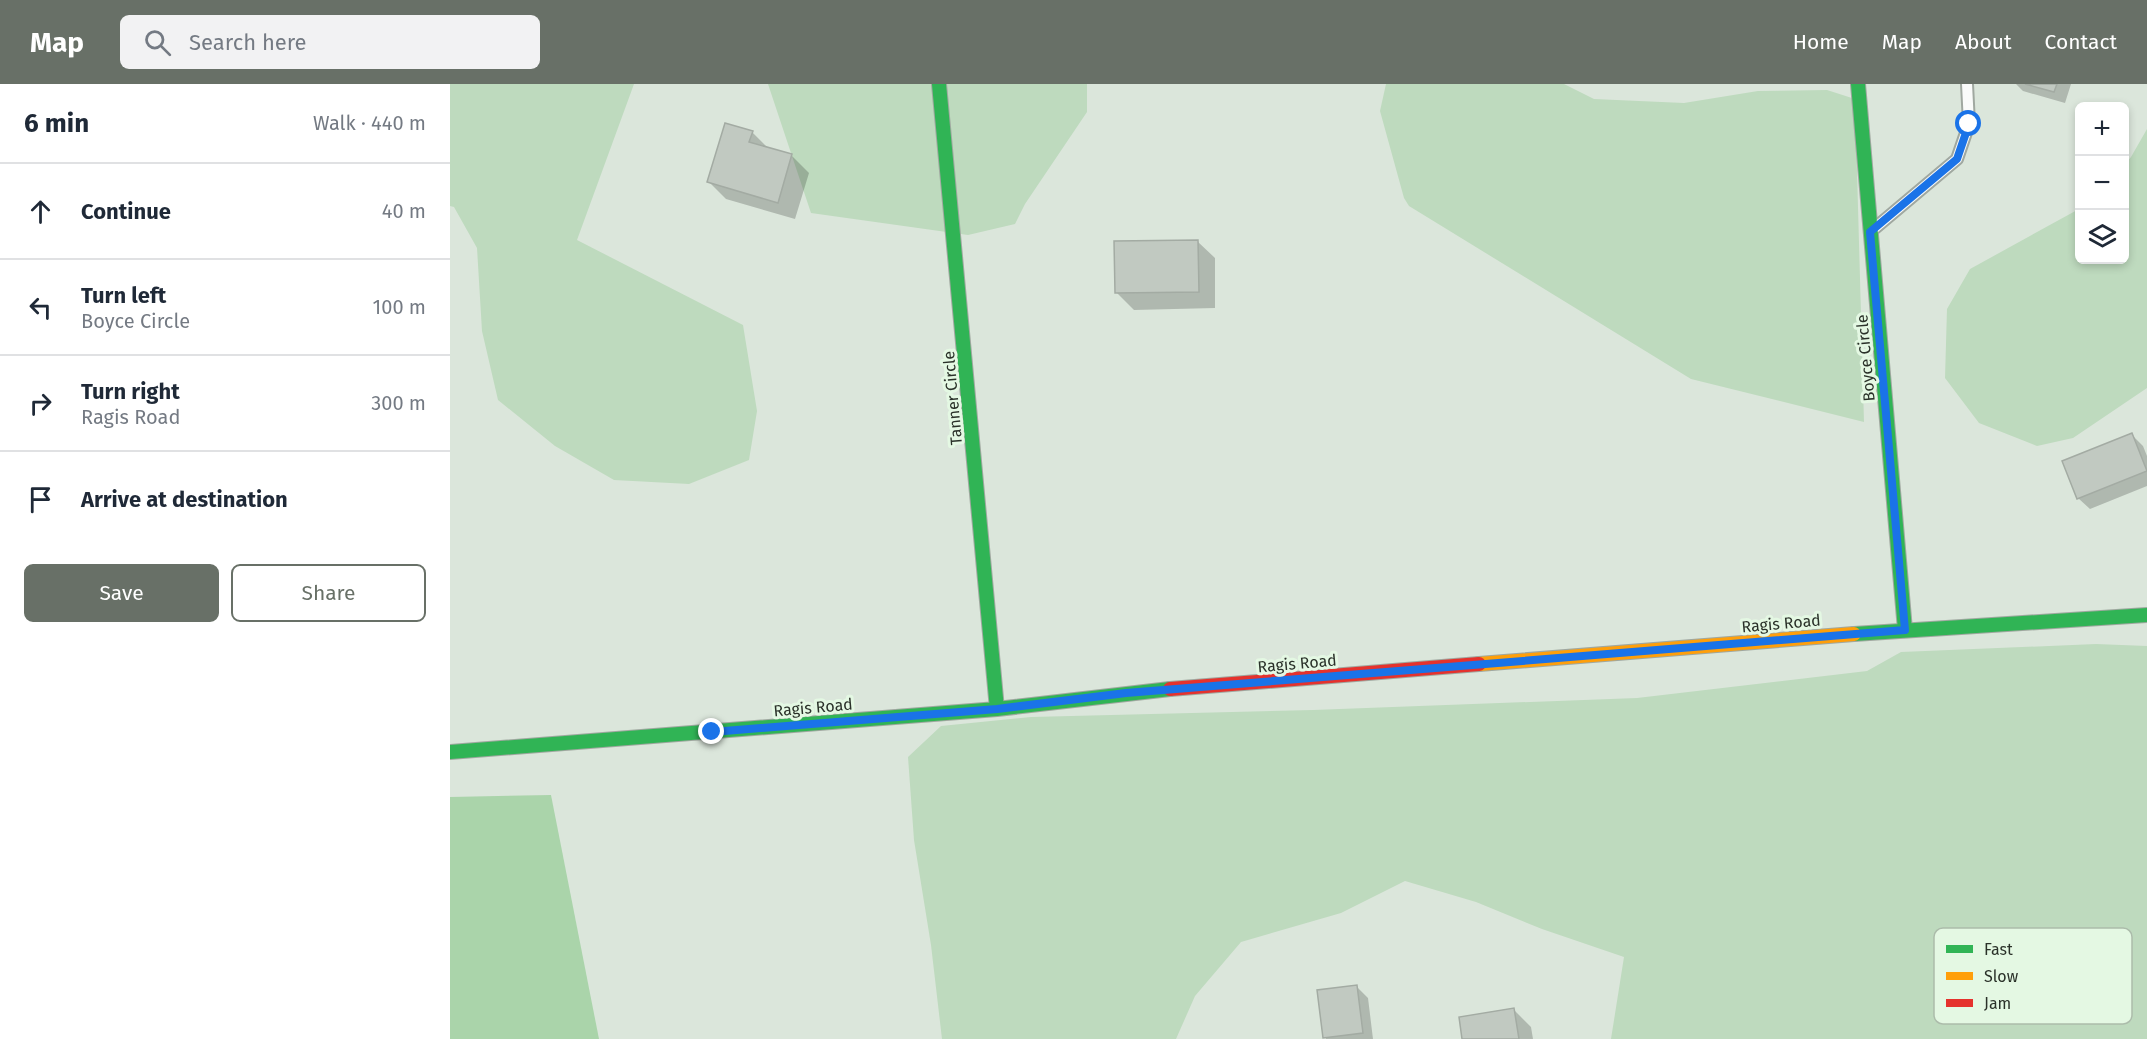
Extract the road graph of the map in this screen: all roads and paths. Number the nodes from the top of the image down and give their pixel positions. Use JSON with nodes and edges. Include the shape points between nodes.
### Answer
{"nodes":[{"id":1,"x":939,"y":84,"type":"edge"},
{"id":2,"x":1857,"y":84,"type":"edge"},
{"id":3,"x":1967,"y":84,"type":"edge"},
{"id":4,"x":1870,"y":232,"type":"junction"},
{"id":5,"x":2147,"y":615,"type":"edge"},
{"id":6,"x":1905,"y":630,"type":"junction"},
{"id":7,"x":997,"y":709,"type":"junction"},
{"id":8,"x":450,"y":752,"type":"edge"}],
"edges":[{"from":1,"to":7,"type":"street","name":"Tanner Circle"},
{"from":2,"to":4,"type":"street","name":"Boyce Circle"},
{"from":3,"to":4,"type":"lane","via":[[1969,124],[1957,159]]},
{"from":4,"to":6,"type":"street","name":"Boyce Circle"},
{"from":5,"to":6,"type":"street","name":"Ragis Road"},
{"from":6,"to":7,"type":"street","name":"Ragis Road","via":[[1126,693]]},
{"from":7,"to":8,"type":"street","name":"Ragis Road"}]}
